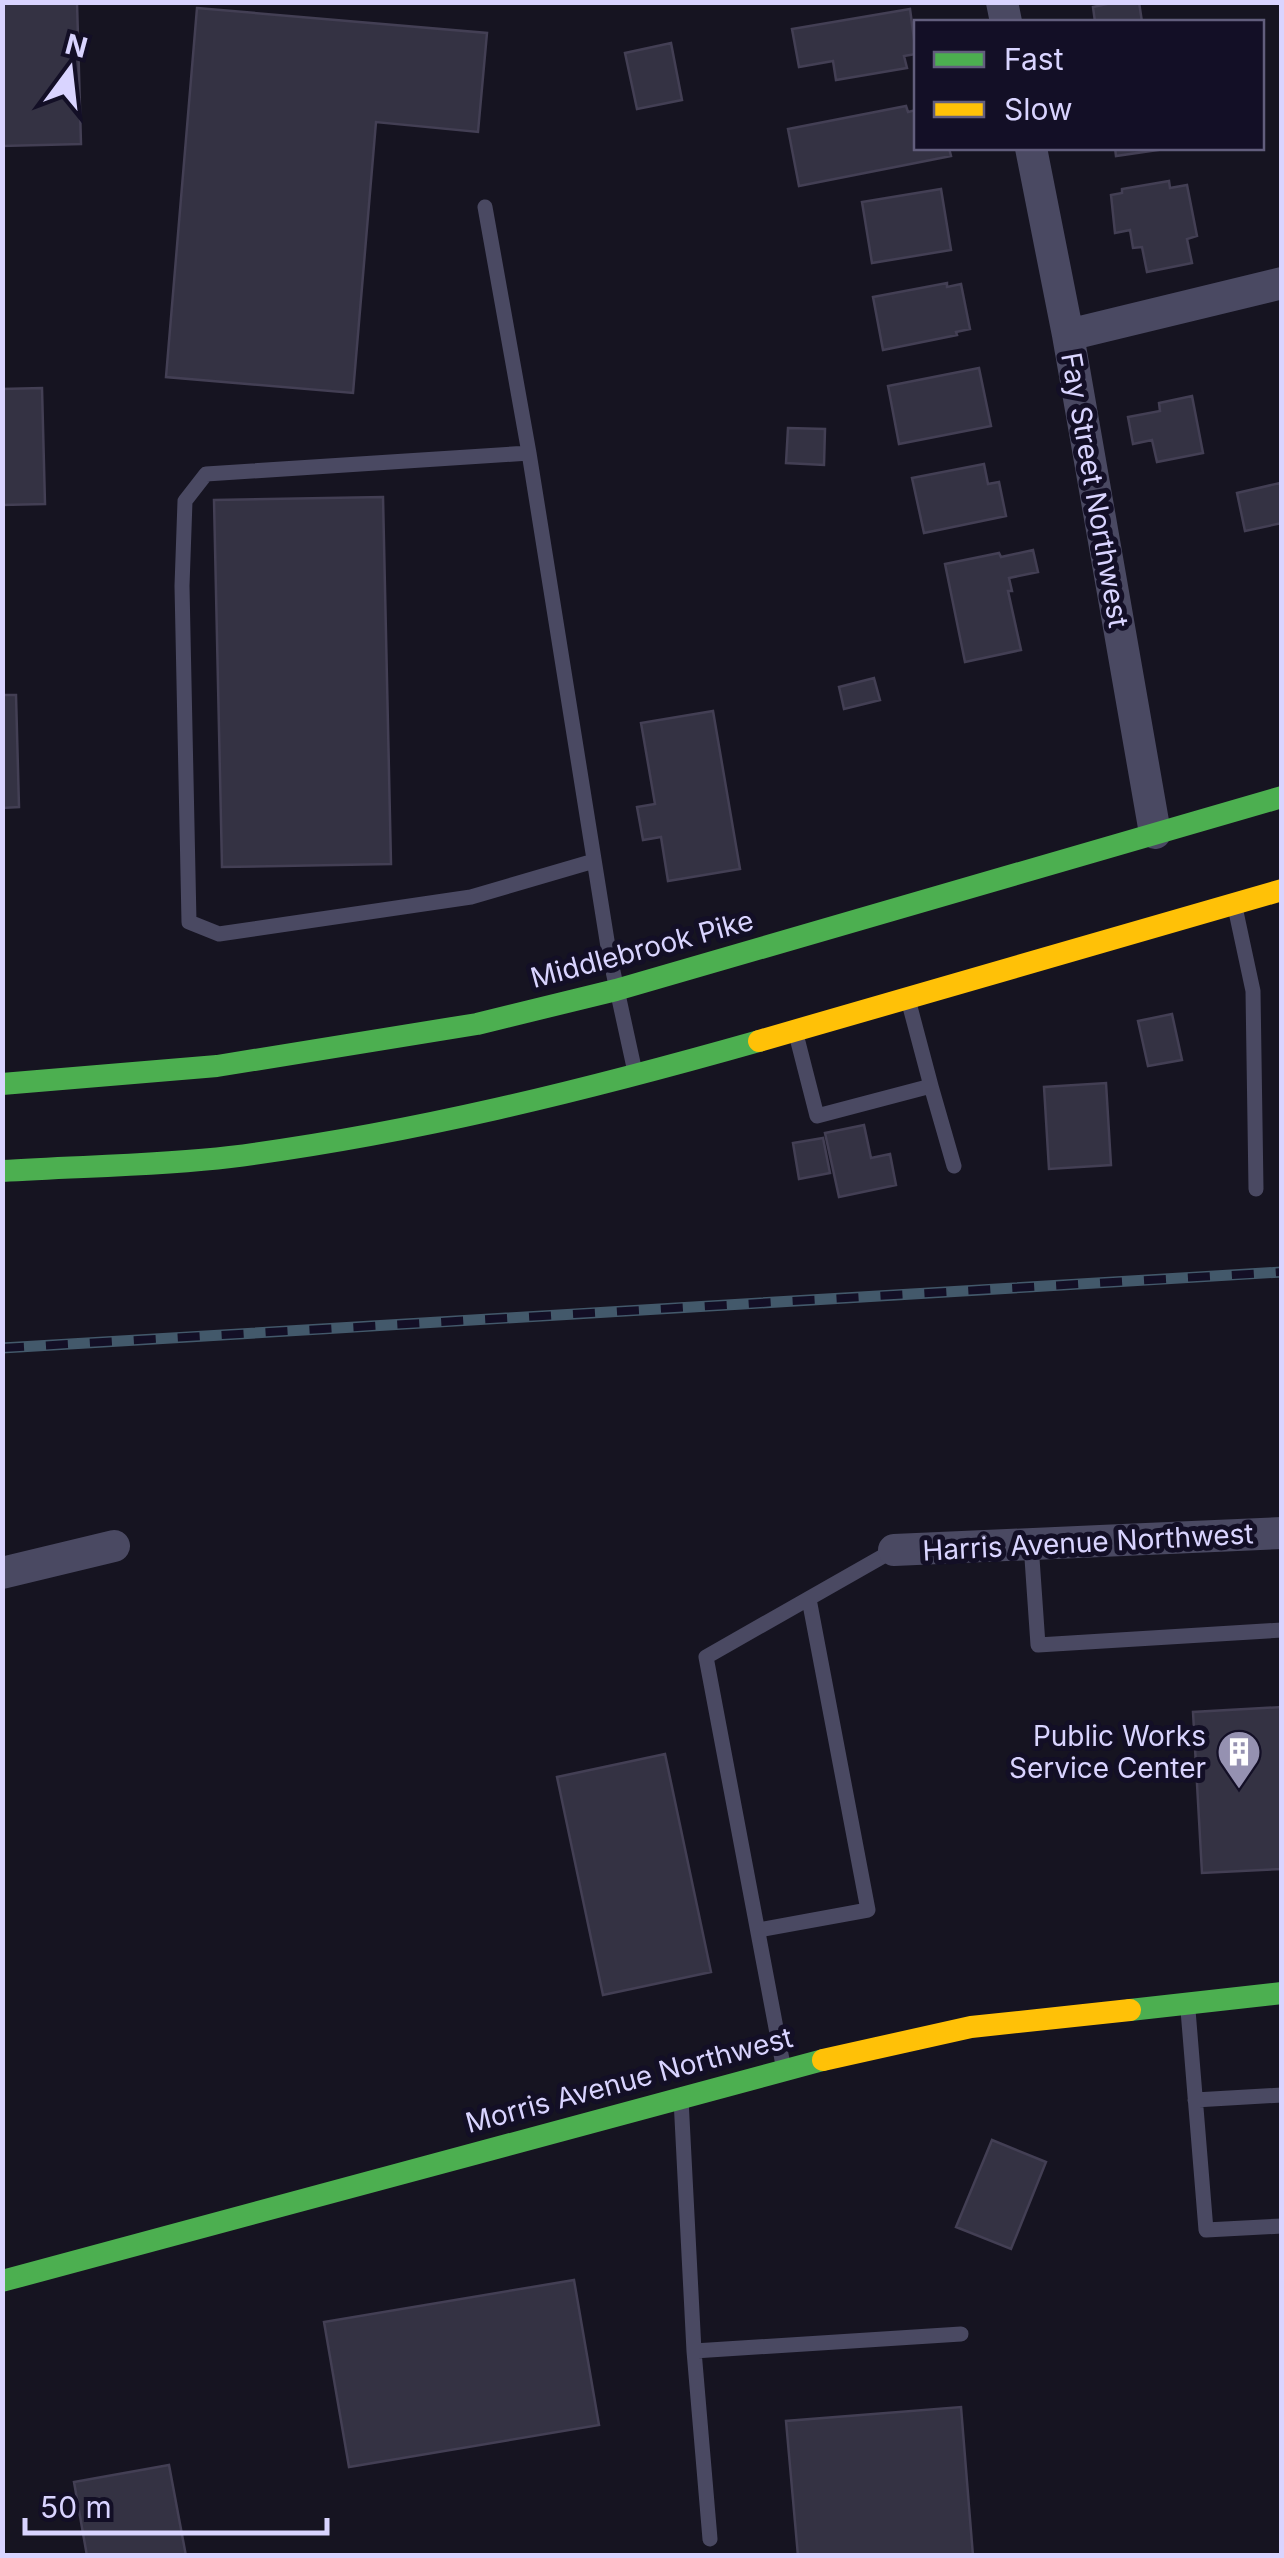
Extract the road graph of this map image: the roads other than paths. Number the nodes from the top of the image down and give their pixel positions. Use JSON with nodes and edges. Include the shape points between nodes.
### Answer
{"nodes":[{"id":1,"x":1031,"y":150,"type":"edge"},
{"id":2,"x":485,"y":206,"type":"dead end"},
{"id":3,"x":1282,"y":283,"type":"edge"},
{"id":4,"x":1068,"y":335,"type":"junction"},
{"id":5,"x":529,"y":453,"type":"junction"},
{"id":6,"x":1282,"y":797,"type":"edge"},
{"id":7,"x":1155,"y":833,"type":"junction"},
{"id":8,"x":594,"y":861,"type":"junction"},
{"id":9,"x":1282,"y":890,"type":"edge"},
{"id":10,"x":1234,"y":903,"type":"junction"},
{"id":11,"x":616,"y":990,"type":"junction"},
{"id":12,"x":908,"y":998,"type":"junction"},
{"id":13,"x":795,"y":1030,"type":"junction"},
{"id":14,"x":636,"y":1076,"type":"junction"},
{"id":15,"x":2,"y":1084,"type":"edge"},
{"id":16,"x":931,"y":1086,"type":"junction"},
{"id":17,"x":954,"y":1166,"type":"dead end"},
{"id":18,"x":2,"y":1171,"type":"edge"},
{"id":19,"x":1256,"y":1190,"type":"dead end"},
{"id":20,"x":1282,"y":1533,"type":"edge"},
{"id":21,"x":1032,"y":1544,"type":"junction"},
{"id":22,"x":114,"y":1546,"type":"dead end"},
{"id":23,"x":894,"y":1550,"type":"joint"},
{"id":24,"x":2,"y":1573,"type":"edge"},
{"id":25,"x":808,"y":1599,"type":"junction"},
{"id":26,"x":1282,"y":1630,"type":"edge"},
{"id":27,"x":758,"y":1930,"type":"junction"},
{"id":28,"x":1282,"y":1993,"type":"edge"},
{"id":29,"x":1187,"y":2001,"type":"junction"},
{"id":30,"x":784,"y":2069,"type":"junction"},
{"id":31,"x":681,"y":2095,"type":"junction"},
{"id":32,"x":1282,"y":2096,"type":"edge"},
{"id":33,"x":1196,"y":2100,"type":"junction"},
{"id":34,"x":1282,"y":2226,"type":"edge"},
{"id":35,"x":2,"y":2281,"type":"edge"},
{"id":36,"x":961,"y":2334,"type":"dead end"},
{"id":37,"x":694,"y":2351,"type":"junction"},
{"id":38,"x":710,"y":2538,"type":"dead end"}],
"edges":[{"from":1,"to":4,"type":"street","name":"Fay Street Northwest"},
{"from":2,"to":5,"type":"lane"},
{"from":3,"to":4,"type":"street"},
{"from":4,"to":7,"type":"street","name":"Fay Street Northwest"},
{"from":5,"to":8,"type":"lane"},
{"from":5,"to":8,"type":"lane","via":[[206,474],[184,501],[190,922],[218,934],[432,903]]},
{"from":6,"to":7,"type":"main road","name":"Middlebrook Pike"},
{"from":7,"to":11,"type":"main road","name":"Middlebrook Pike"},
{"from":8,"to":11,"type":"lane"},
{"from":9,"to":10,"type":"main road"},
{"from":10,"to":12,"type":"main road"},
{"from":10,"to":19,"type":"lane","via":[[1253,991]]},
{"from":11,"to":14,"type":"lane"},
{"from":11,"to":15,"type":"main road","name":"Middlebrook Pike","via":[[477,1024],[217,1066]]},
{"from":12,"to":13,"type":"main road"},
{"from":12,"to":16,"type":"lane"},
{"from":13,"to":14,"type":"main road"},
{"from":13,"to":16,"type":"lane","via":[[818,1116]]},
{"from":14,"to":18,"type":"main road","via":[[494,1111],[229,1156]]},
{"from":16,"to":17,"type":"lane"},
{"from":20,"to":21,"type":"street","name":"Harris Avenue Northwest"},
{"from":21,"to":23,"type":"street","name":"Harris Avenue Northwest"},
{"from":21,"to":26,"type":"lane","via":[[1038,1645]]},
{"from":22,"to":24,"type":"street"},
{"from":23,"to":25,"type":"lane"},
{"from":25,"to":27,"type":"lane","via":[[706,1657]]},
{"from":25,"to":27,"type":"lane","via":[[868,1910]]},
{"from":27,"to":30,"type":"lane"},
{"from":28,"to":29,"type":"main road","name":"Morris Avenue Northwest"},
{"from":29,"to":30,"type":"main road","name":"Morris Avenue Northwest","via":[[971,2027]]},
{"from":29,"to":33,"type":"lane"},
{"from":30,"to":31,"type":"main road","name":"Morris Avenue Northwest"},
{"from":31,"to":35,"type":"main road","name":"Morris Avenue Northwest"},
{"from":31,"to":37,"type":"lane"},
{"from":32,"to":33,"type":"lane"},
{"from":33,"to":34,"type":"lane","via":[[1206,2230]]},
{"from":36,"to":37,"type":"lane"},
{"from":37,"to":38,"type":"lane"}]}
